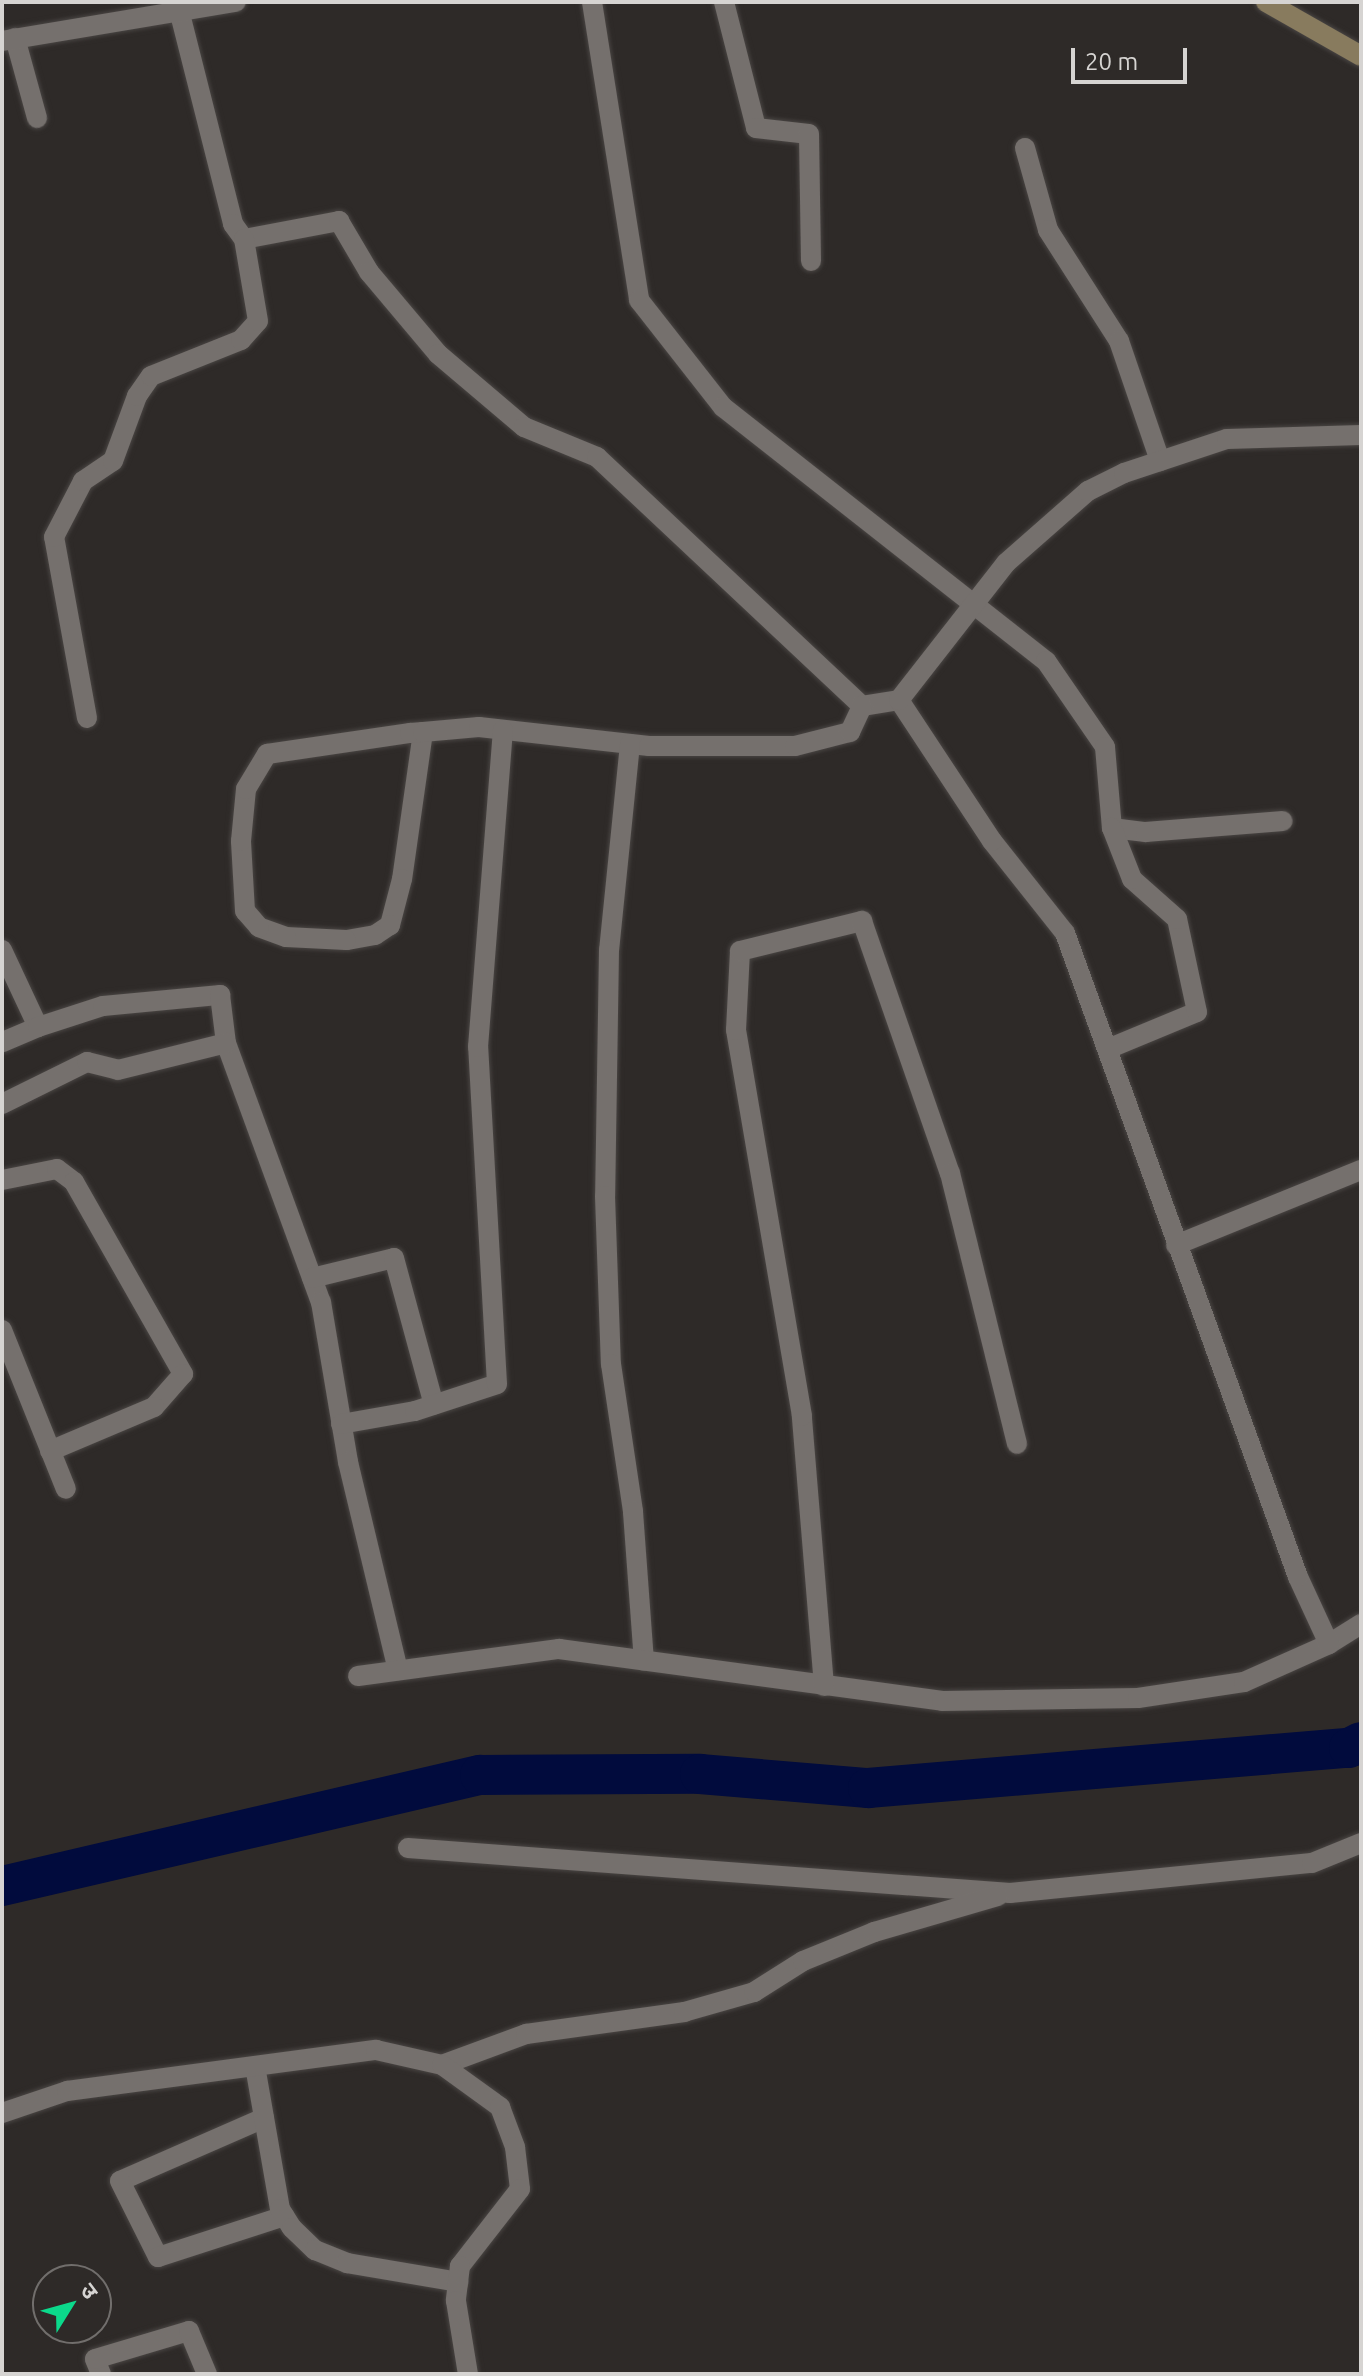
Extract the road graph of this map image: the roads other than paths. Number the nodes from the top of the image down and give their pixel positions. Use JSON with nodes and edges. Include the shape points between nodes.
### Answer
{"nodes":[{"id":1,"x":236,"y":2,"type":"edge"},
{"id":2,"x":592,"y":2,"type":"edge"},
{"id":3,"x":724,"y":2,"type":"edge"},
{"id":4,"x":1266,"y":2,"type":"edge"},
{"id":5,"x":166,"y":7,"type":"edge"},
{"id":6,"x":8,"y":39,"type":"edge"},
{"id":7,"x":1361,"y":56,"type":"edge"},
{"id":8,"x":37,"y":118,"type":"dead end"},
{"id":9,"x":1025,"y":148,"type":"dead end"},
{"id":10,"x":244,"y":239,"type":"junction"},
{"id":11,"x":811,"y":261,"type":"dead end"},
{"id":12,"x":1361,"y":435,"type":"edge"},
{"id":13,"x":1160,"y":461,"type":"junction"},
{"id":14,"x":972,"y":608,"type":"junction"},
{"id":15,"x":899,"y":700,"type":"junction"},
{"id":16,"x":862,"y":706,"type":"junction"},
{"id":17,"x":87,"y":718,"type":"dead end"},
{"id":18,"x":503,"y":730,"type":"junction"},
{"id":19,"x":423,"y":732,"type":"junction"},
{"id":20,"x":630,"y":744,"type":"junction"},
{"id":21,"x":1283,"y":821,"type":"dead end"},
{"id":22,"x":1112,"y":828,"type":"junction"},
{"id":23,"x":2,"y":950,"type":"edge"},
{"id":24,"x":38,"y":1027,"type":"junction"},
{"id":25,"x":2,"y":1042,"type":"edge"},
{"id":26,"x":226,"y":1043,"type":"junction"},
{"id":27,"x":1110,"y":1048,"type":"junction"},
{"id":28,"x":2,"y":1104,"type":"edge"},
{"id":29,"x":1361,"y":1170,"type":"edge"},
{"id":30,"x":2,"y":1180,"type":"edge"},
{"id":31,"x":1176,"y":1245,"type":"junction"},
{"id":32,"x":312,"y":1278,"type":"junction"},
{"id":33,"x":2,"y":1330,"type":"edge"},
{"id":34,"x":434,"y":1405,"type":"junction"},
{"id":35,"x":341,"y":1424,"type":"junction"},
{"id":36,"x":1017,"y":1444,"type":"dead end"},
{"id":37,"x":50,"y":1451,"type":"junction"},
{"id":38,"x":66,"y":1489,"type":"dead end"},
{"id":39,"x":1361,"y":1624,"type":"edge"},
{"id":40,"x":1329,"y":1644,"type":"junction"},
{"id":41,"x":644,"y":1661,"type":"junction"},
{"id":42,"x":398,"y":1670,"type":"junction"},
{"id":43,"x":358,"y":1676,"type":"dead end"},
{"id":44,"x":824,"y":1686,"type":"junction"},
{"id":45,"x":1361,"y":1843,"type":"edge"},
{"id":46,"x":408,"y":1848,"type":"dead end"},
{"id":47,"x":1010,"y":1893,"type":"junction"},
{"id":48,"x":442,"y":2065,"type":"junction"},
{"id":49,"x":255,"y":2066,"type":"junction"},
{"id":50,"x":2,"y":2113,"type":"edge"},
{"id":51,"x":264,"y":2118,"type":"junction"},
{"id":52,"x":284,"y":2216,"type":"junction"},
{"id":53,"x":458,"y":2282,"type":"junction"},
{"id":54,"x":101,"y":2374,"type":"edge"},
{"id":55,"x":207,"y":2374,"type":"edge"},
{"id":56,"x":468,"y":2374,"type":"edge"}],
"edges":[{"from":1,"to":5,"type":"street"},
{"from":2,"to":14,"type":"street","via":[[639,300],[723,407]]},
{"from":3,"to":11,"type":"street","via":[[756,128],[809,134]]},
{"from":4,"to":7,"type":"main road"},
{"from":5,"to":6,"type":"street"},
{"from":5,"to":10,"type":"street","via":[[233,224]]},
{"from":6,"to":8,"type":"street"},
{"from":9,"to":13,"type":"street","via":[[1048,230],[1119,341]]},
{"from":10,"to":16,"type":"street","via":[[339,221],[369,272],[438,354],[524,427],[597,457]]},
{"from":10,"to":17,"type":"street","via":[[258,321],[241,340],[151,376],[137,396],[113,461],[83,481],[54,537]]},
{"from":12,"to":13,"type":"street","via":[[1227,439]]},
{"from":13,"to":14,"type":"street","via":[[1088,491],[1006,563]]},
{"from":14,"to":15,"type":"street"},
{"from":14,"to":22,"type":"street","via":[[1046,661],[1090,719],[1105,747]]},
{"from":15,"to":16,"type":"street"},
{"from":15,"to":27,"type":"street","via":[[992,841],[1065,933]]},
{"from":16,"to":20,"type":"street","via":[[858,724],[841,738],[795,746]]},
{"from":18,"to":19,"type":"street"},
{"from":18,"to":20,"type":"street"},
{"from":18,"to":34,"type":"street","via":[[478,1047],[497,1384]]},
{"from":19,"to":19,"type":"street","via":[[402,879],[390,925],[375,935],[346,940],[286,937],[259,927],[245,911],[241,841],[246,789],[256,766],[267,754]]},
{"from":20,"to":41,"type":"street","via":[[609,950],[605,1196],[611,1364],[633,1512]]},
{"from":21,"to":22,"type":"street","via":[[1146,832]]},
{"from":22,"to":27,"type":"street","via":[[1132,879],[1177,919],[1197,1012]]},
{"from":23,"to":24,"type":"street"},
{"from":24,"to":25,"type":"street"},
{"from":24,"to":26,"type":"street","via":[[103,1006],[220,995]]},
{"from":26,"to":28,"type":"street","via":[[118,1070],[87,1062]]},
{"from":26,"to":32,"type":"street"},
{"from":27,"to":31,"type":"street"},
{"from":29,"to":31,"type":"street"},
{"from":30,"to":37,"type":"street","via":[[57,1169],[74,1182],[111,1254],[158,1321],[183,1374],[154,1407]]},
{"from":31,"to":40,"type":"street","via":[[1298,1577]]},
{"from":32,"to":34,"type":"street","via":[[394,1258]]},
{"from":32,"to":35,"type":"street"},
{"from":33,"to":37,"type":"street"},
{"from":34,"to":35,"type":"street"},
{"from":35,"to":42,"type":"street"},
{"from":36,"to":44,"type":"street","via":[[950,1173],[862,921],[740,951],[736,1030],[802,1416]]},
{"from":37,"to":38,"type":"street"},
{"from":39,"to":40,"type":"street"},
{"from":40,"to":44,"type":"street","via":[[1244,1682],[1138,1698],[942,1701]]},
{"from":41,"to":42,"type":"street","via":[[559,1649]]},
{"from":41,"to":44,"type":"street"},
{"from":42,"to":43,"type":"street"},
{"from":45,"to":47,"type":"street","via":[[1312,1863]]},
{"from":46,"to":47,"type":"street"},
{"from":47,"to":48,"type":"street","via":[[874,1932],[803,1961],[754,1992],[684,2012],[526,2034]]},
{"from":48,"to":49,"type":"street","via":[[376,2050]]},
{"from":48,"to":53,"type":"street","via":[[500,2107],[515,2147],[520,2189],[460,2266]]},
{"from":49,"to":50,"type":"street","via":[[67,2091]]},
{"from":49,"to":51,"type":"street"},
{"from":51,"to":52,"type":"street"},
{"from":51,"to":52,"type":"street","via":[[120,2181],[158,2257]]},
{"from":52,"to":53,"type":"street","via":[[315,2250],[347,2263]]},
{"from":53,"to":56,"type":"street"},
{"from":54,"to":55,"type":"street","via":[[95,2359],[189,2331]]}]}
